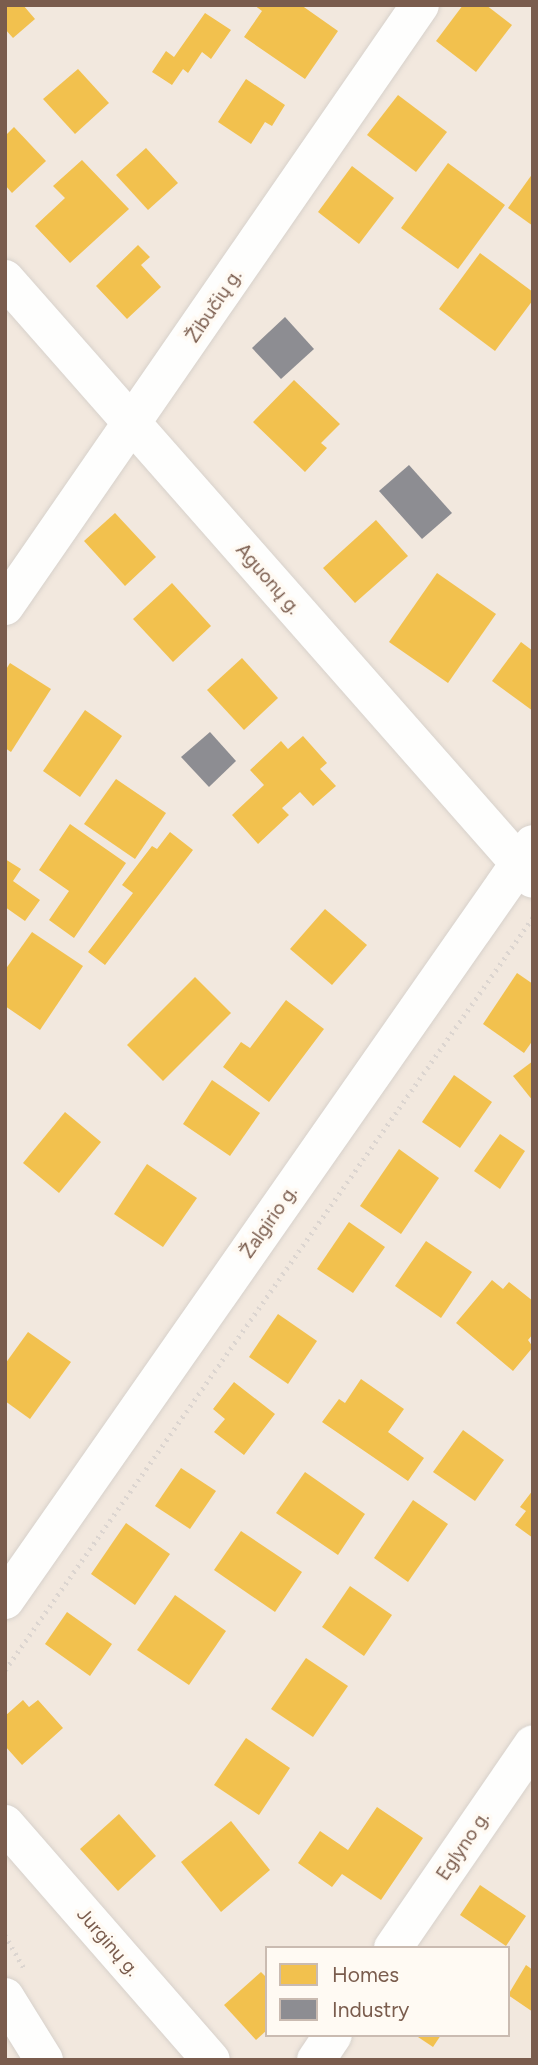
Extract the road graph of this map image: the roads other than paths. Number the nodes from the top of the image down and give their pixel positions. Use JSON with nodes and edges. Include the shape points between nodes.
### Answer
{"nodes":[{"id":1,"x":420,"y":5,"type":"edge"},
{"id":2,"x":5,"y":279,"type":"edge"},
{"id":3,"x":132,"y":425,"type":"junction"},
{"id":4,"x":5,"y":606,"type":"edge"},
{"id":5,"x":528,"y":862,"type":"edge"},
{"id":6,"x":5,"y":1600,"type":"edge"},
{"id":7,"x":533,"y":1744,"type":"edge"},
{"id":8,"x":5,"y":1824,"type":"edge"},
{"id":9,"x":394,"y":1946,"type":"edge"},
{"id":10,"x":5,"y":1997,"type":"edge"},
{"id":11,"x":332,"y":2037,"type":"edge"},
{"id":12,"x":44,"y":2060,"type":"edge"},
{"id":13,"x":211,"y":2060,"type":"edge"},
{"id":14,"x":316,"y":2060,"type":"edge"}],
"edges":[{"from":1,"to":3,"type":"street","name":"Žibučių g."},
{"from":2,"to":3,"type":"street","name":"Aguonų g."},
{"from":3,"to":4,"type":"street","name":"Žibučių g."},
{"from":3,"to":5,"type":"street","name":"Aguonų g."},
{"from":5,"to":6,"type":"street","name":"Žalgirio g."},
{"from":7,"to":9,"type":"street","name":"Eglyno g."},
{"from":8,"to":13,"type":"street","name":"Jurginų g."},
{"from":10,"to":12,"type":"street"},
{"from":11,"to":14,"type":"street"}]}
